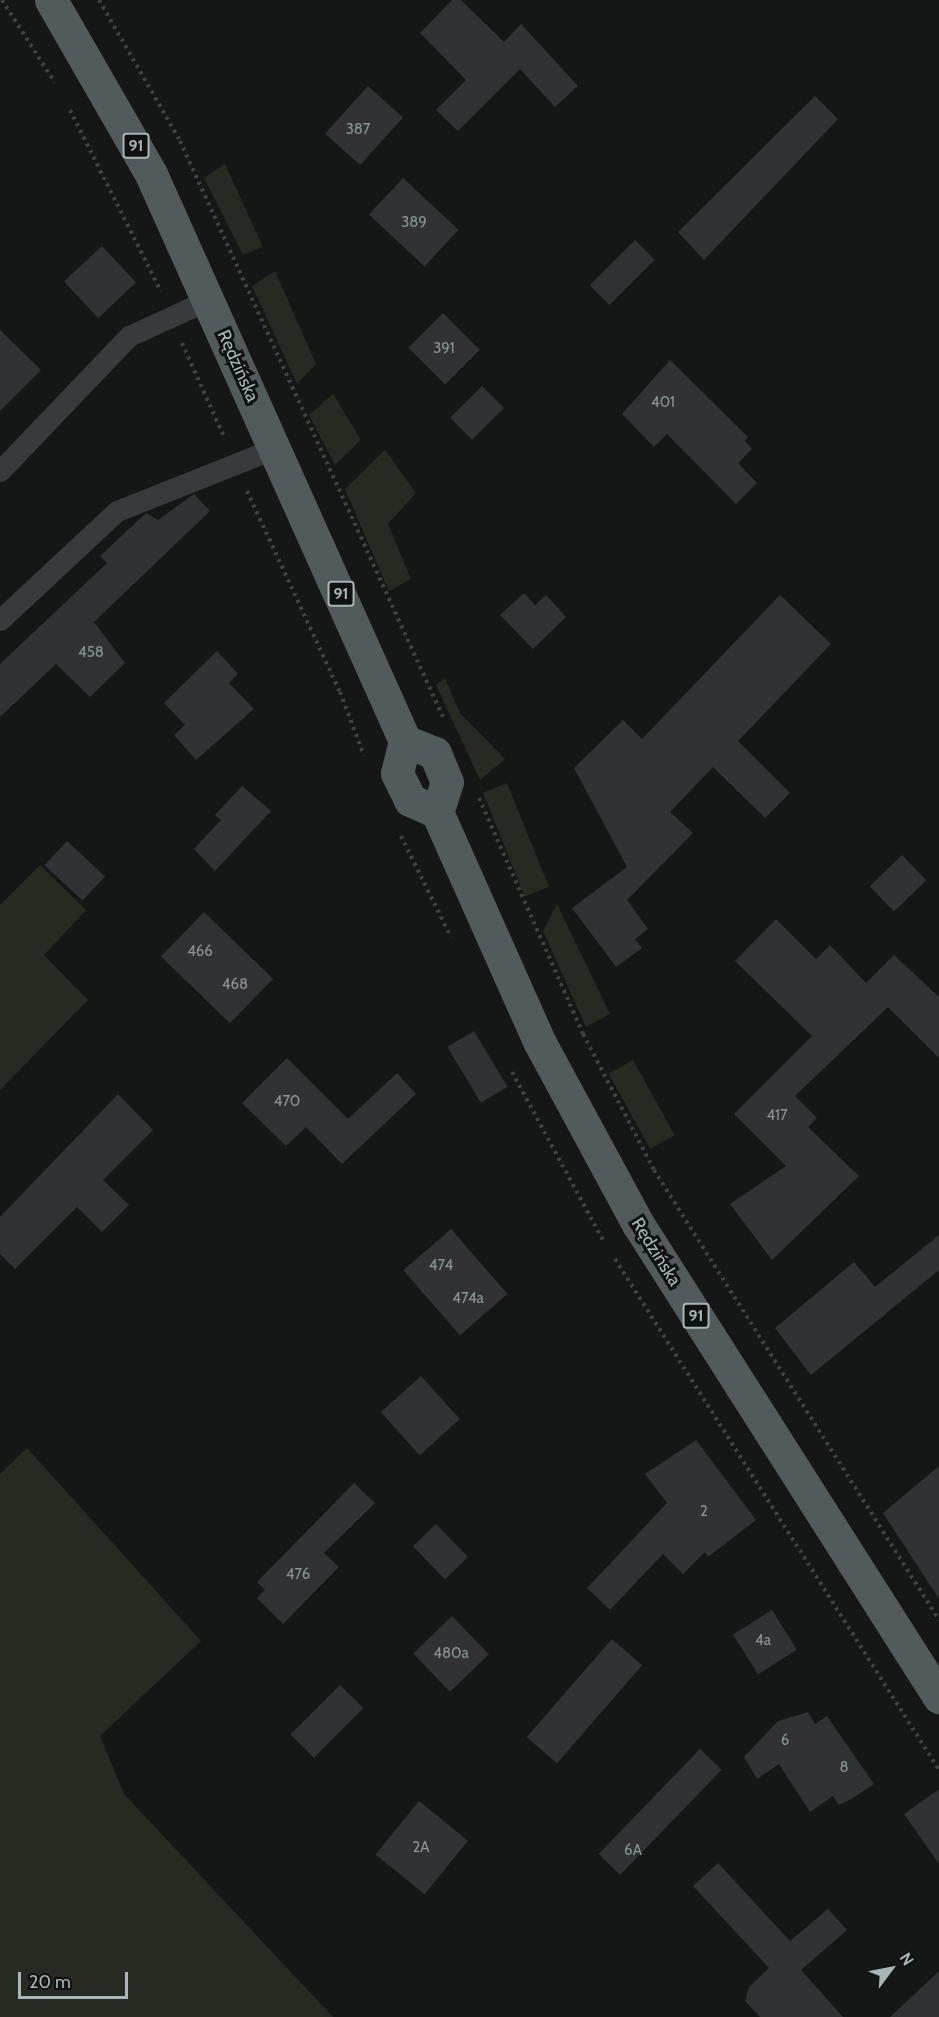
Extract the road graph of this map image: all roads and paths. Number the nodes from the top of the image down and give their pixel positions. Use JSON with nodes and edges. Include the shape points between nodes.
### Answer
{"nodes":[{"id":1,"x":51,"y":0,"type":"edge"},
{"id":2,"x":99,"y":0,"type":"edge"},
{"id":3,"x":208,"y":300,"type":"junction"},
{"id":4,"x":275,"y":448,"type":"junction"},
{"id":5,"x":0,"y":471,"type":"edge"},
{"id":6,"x":0,"y":620,"type":"edge"},
{"id":7,"x":448,"y":726,"type":"dead end"},
{"id":8,"x":477,"y":791,"type":"dead end"},
{"id":9,"x":939,"y":1620,"type":"edge"},
{"id":10,"x":939,"y":1697,"type":"edge"}],
"edges":[{"from":1,"to":3,"type":"main road","name":"Rędzińska","number":"91","via":[[151,174]]},
{"from":2,"to":7,"type":"path","via":[[180,141]]},
{"from":3,"to":4,"type":"main road","name":"Rędzińska","number":"91"},
{"from":3,"to":5,"type":"lane","via":[[129,336]]},
{"from":4,"to":6,"type":"lane","via":[[117,512]]},
{"from":4,"to":10,"type":"main road","name":"Rędzińska","number":"91","via":[[405,741],[435,753],[447,782],[438,812],[540,1043],[638,1224]]},
{"from":8,"to":9,"type":"path","via":[[583,1034],[654,1170]]}]}
